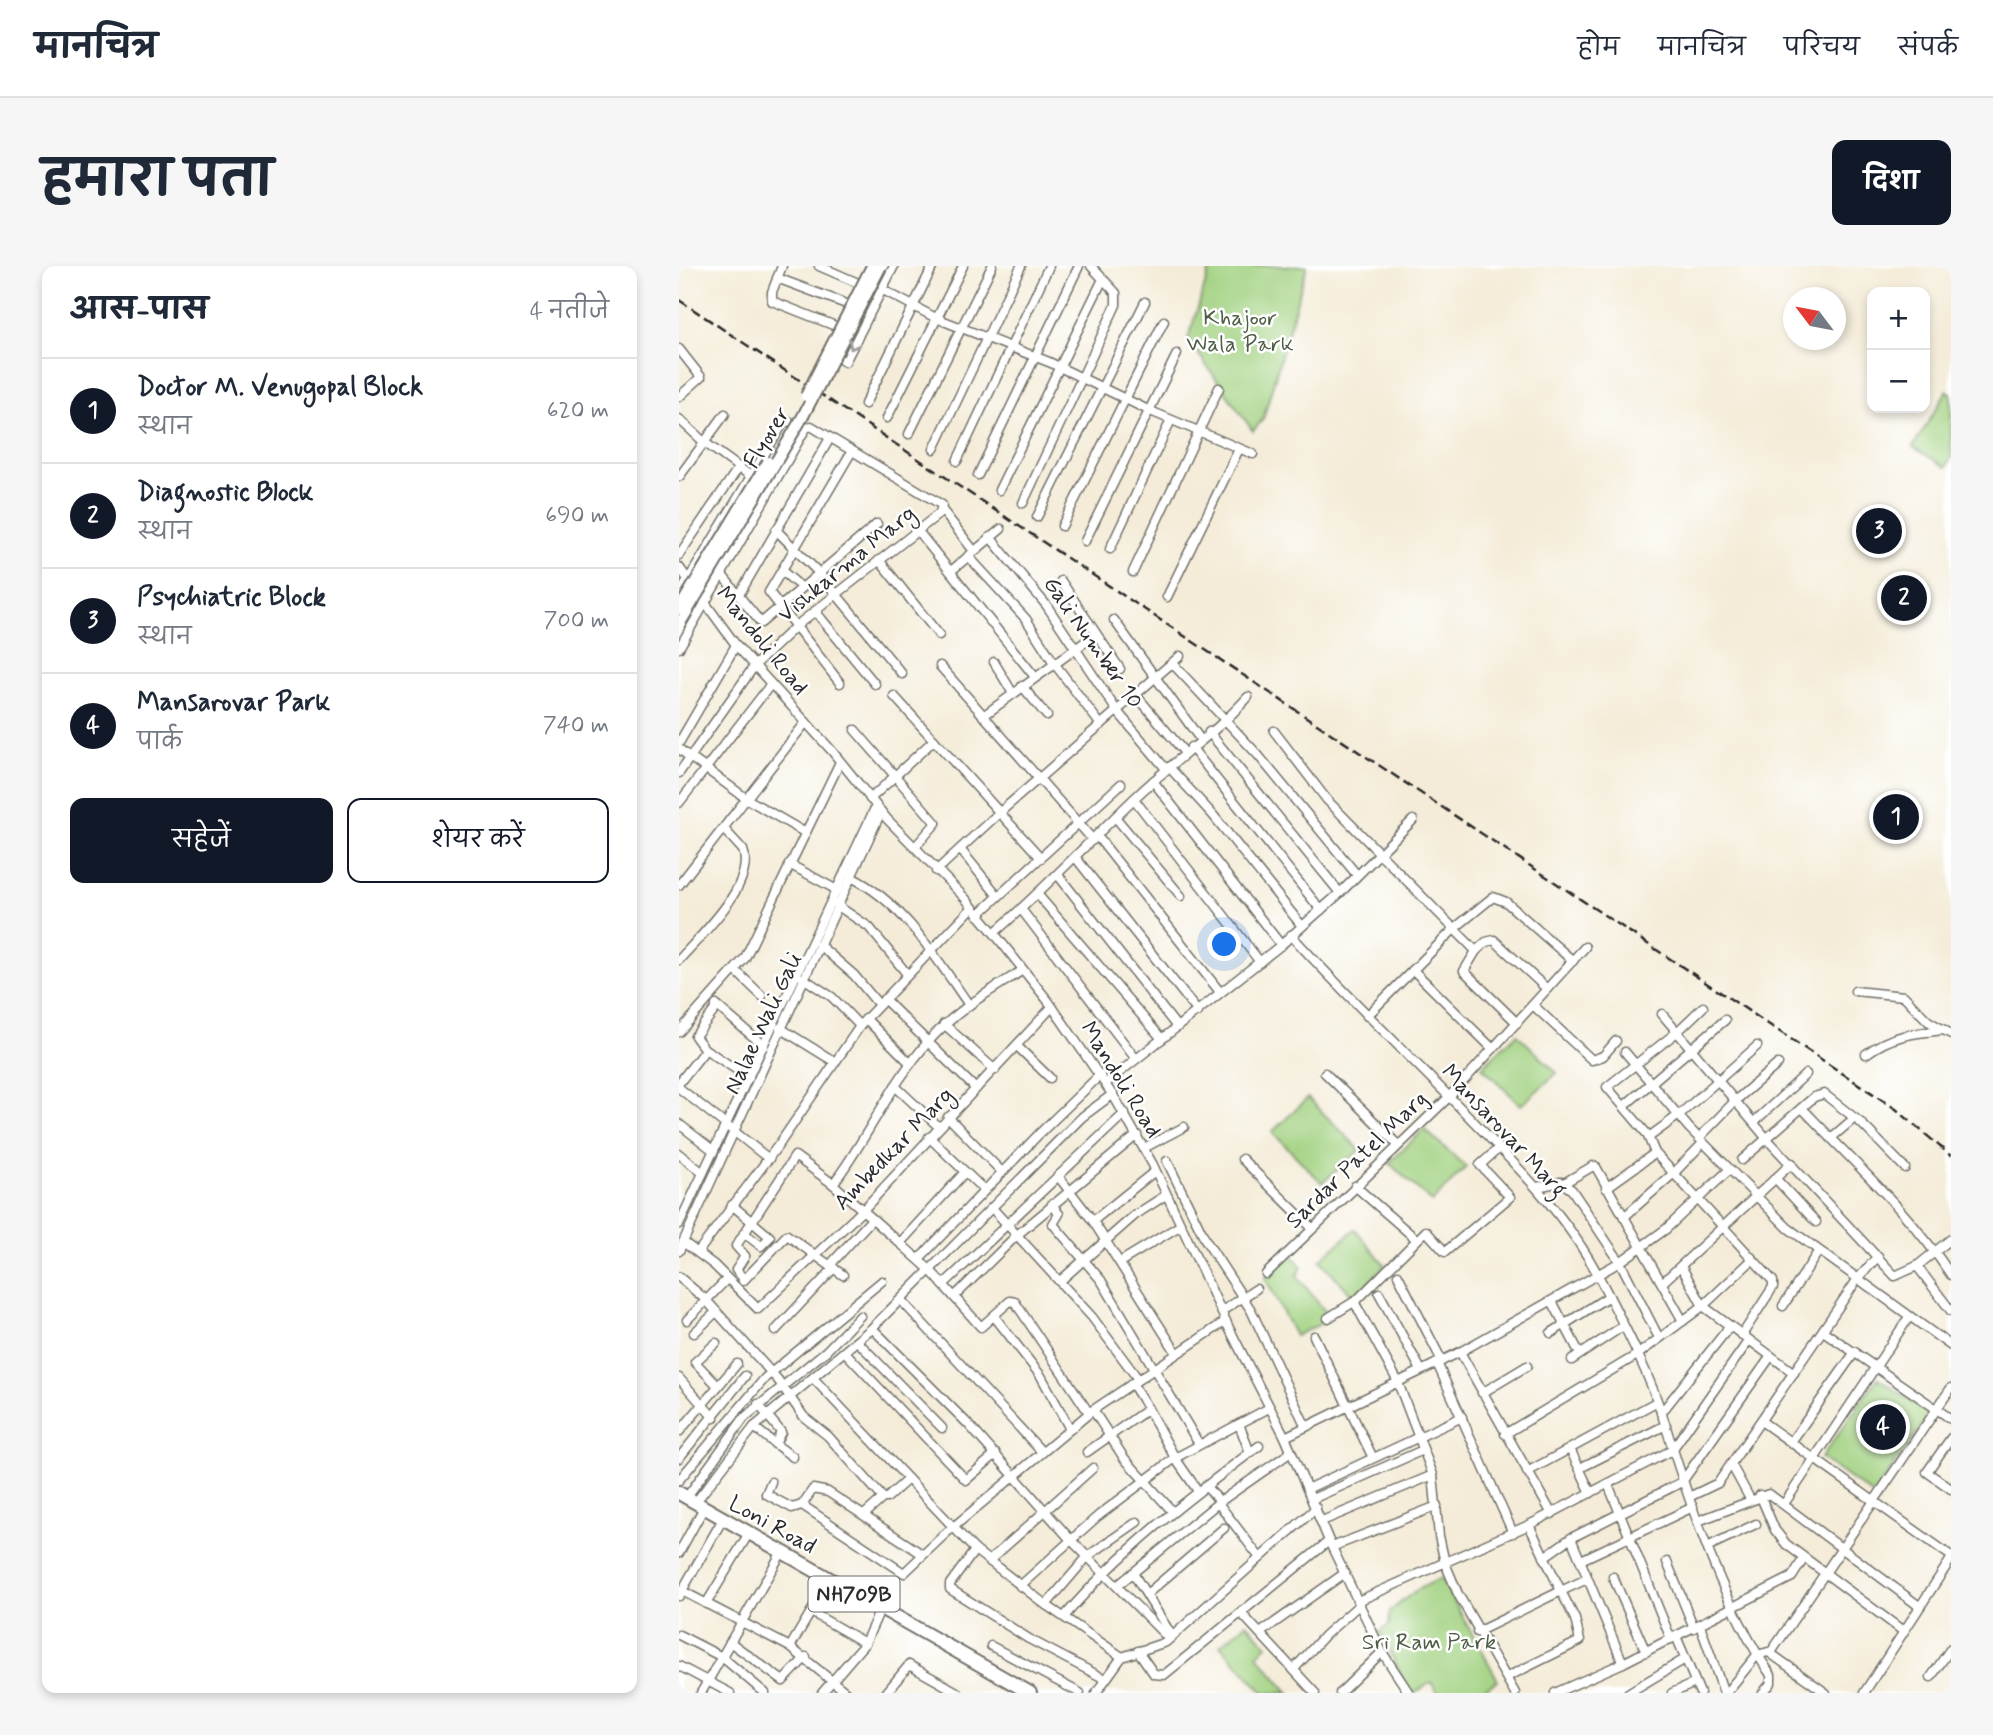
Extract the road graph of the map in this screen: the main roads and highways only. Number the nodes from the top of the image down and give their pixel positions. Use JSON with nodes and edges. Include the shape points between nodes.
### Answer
{"nodes":[{"id":1,"x":879,"y":266,"type":"edge"},
{"id":2,"x":679,"y":609,"type":"edge"},
{"id":3,"x":679,"y":625,"type":"edge"},
{"id":4,"x":688,"y":1502,"type":"edge"},
{"id":5,"x":1015,"y":1691,"type":"edge"},
{"id":6,"x":1030,"y":1693,"type":"edge"}],
"edges":[{"from":1,"to":2,"type":"main road","name":"Flyover","bridge":true},
{"from":1,"to":3,"type":"main road","name":"Flyover","bridge":true,"via":[[802,418]]},
{"from":4,"to":5,"type":"highway","name":"Loni Road","number":"NH709B"},
{"from":4,"to":5,"type":"highway","name":"Loni Road","number":"NH709B"},
{"from":5,"to":6,"type":"highway","name":"Loni Road","number":"NH709B"}]}
